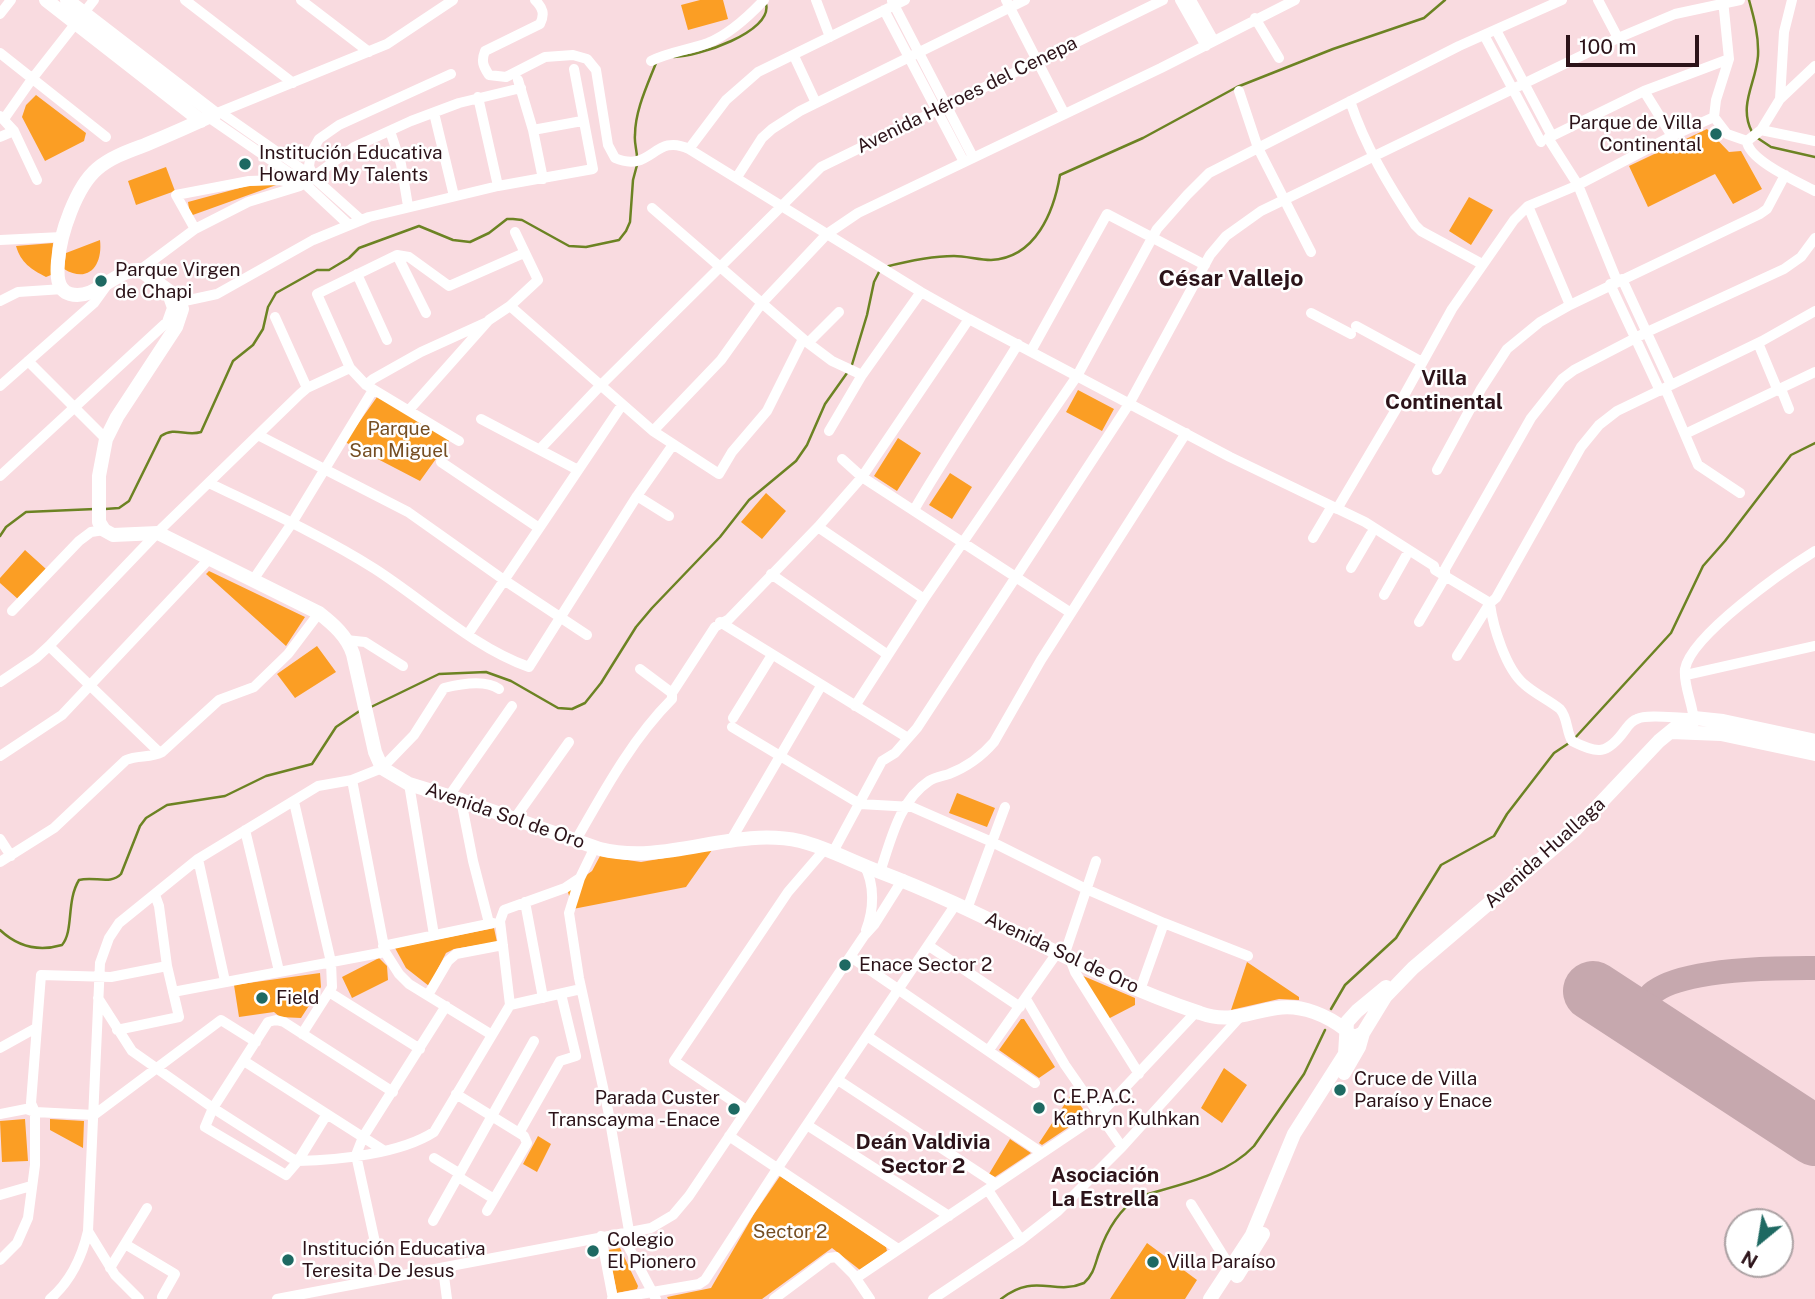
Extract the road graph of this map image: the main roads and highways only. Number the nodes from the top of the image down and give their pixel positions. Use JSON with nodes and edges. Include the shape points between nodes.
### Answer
{"nodes":[{"id":1,"x":47,"y":0,"type":"edge"},
{"id":2,"x":67,"y":0,"type":"edge"},
{"id":3,"x":80,"y":18,"type":"junction"},
{"id":4,"x":1694,"y":725,"type":"junction"},
{"id":5,"x":1815,"y":741,"type":"edge"},
{"id":6,"x":1815,"y":754,"type":"edge"},
{"id":7,"x":1413,"y":968,"type":"junction"},
{"id":8,"x":1346,"y":1025,"type":"junction"},
{"id":9,"x":1364,"y":1032,"type":"junction"},
{"id":10,"x":1234,"y":1272,"type":"junction"},
{"id":11,"x":1210,"y":1299,"type":"edge"},
{"id":12,"x":1222,"y":1299,"type":"edge"}],
"edges":[{"from":1,"to":3,"type":"main road"},
{"from":2,"to":3,"type":"main road"},
{"from":3,"to":8,"type":"main road","name":"Avenida Sol de Oro","via":[[211,116],[96,169],[81,191],[62,237],[57,274],[70,294],[140,270],[180,302],[176,327],[106,439],[99,476],[102,526],[113,535],[158,533],[319,613],[336,627],[351,647],[382,768],[409,784],[618,853],[783,839],[829,850],[1196,1012],[1226,1019],[1292,1007]]},
{"from":4,"to":5,"type":"main road","via":[[1723,721]]},
{"from":4,"to":6,"type":"main road"},
{"from":4,"to":7,"type":"main road","name":"Avenida Huallaga","via":[[1659,741],[1575,830]]},
{"from":7,"to":8,"type":"main road","name":"Avenida Huallaga","via":[[1379,992]]},
{"from":7,"to":9,"type":"main road","name":"Avenida Huallaga","via":[[1385,998]]},
{"from":8,"to":9,"type":"main road","via":[[1357,1017],[1363,1020]]},
{"from":8,"to":10,"type":"main road","name":"Avenida Huallaga","via":[[1345,1054],[1294,1134]]},
{"from":9,"to":10,"type":"main road","name":"Avenida Huallaga","via":[[1355,1056],[1303,1137],[1265,1230]]},
{"from":10,"to":11,"type":"main road","name":"Avenida Huallaga"},
{"from":10,"to":12,"type":"main road","name":"Avenida Huallaga"}]}
